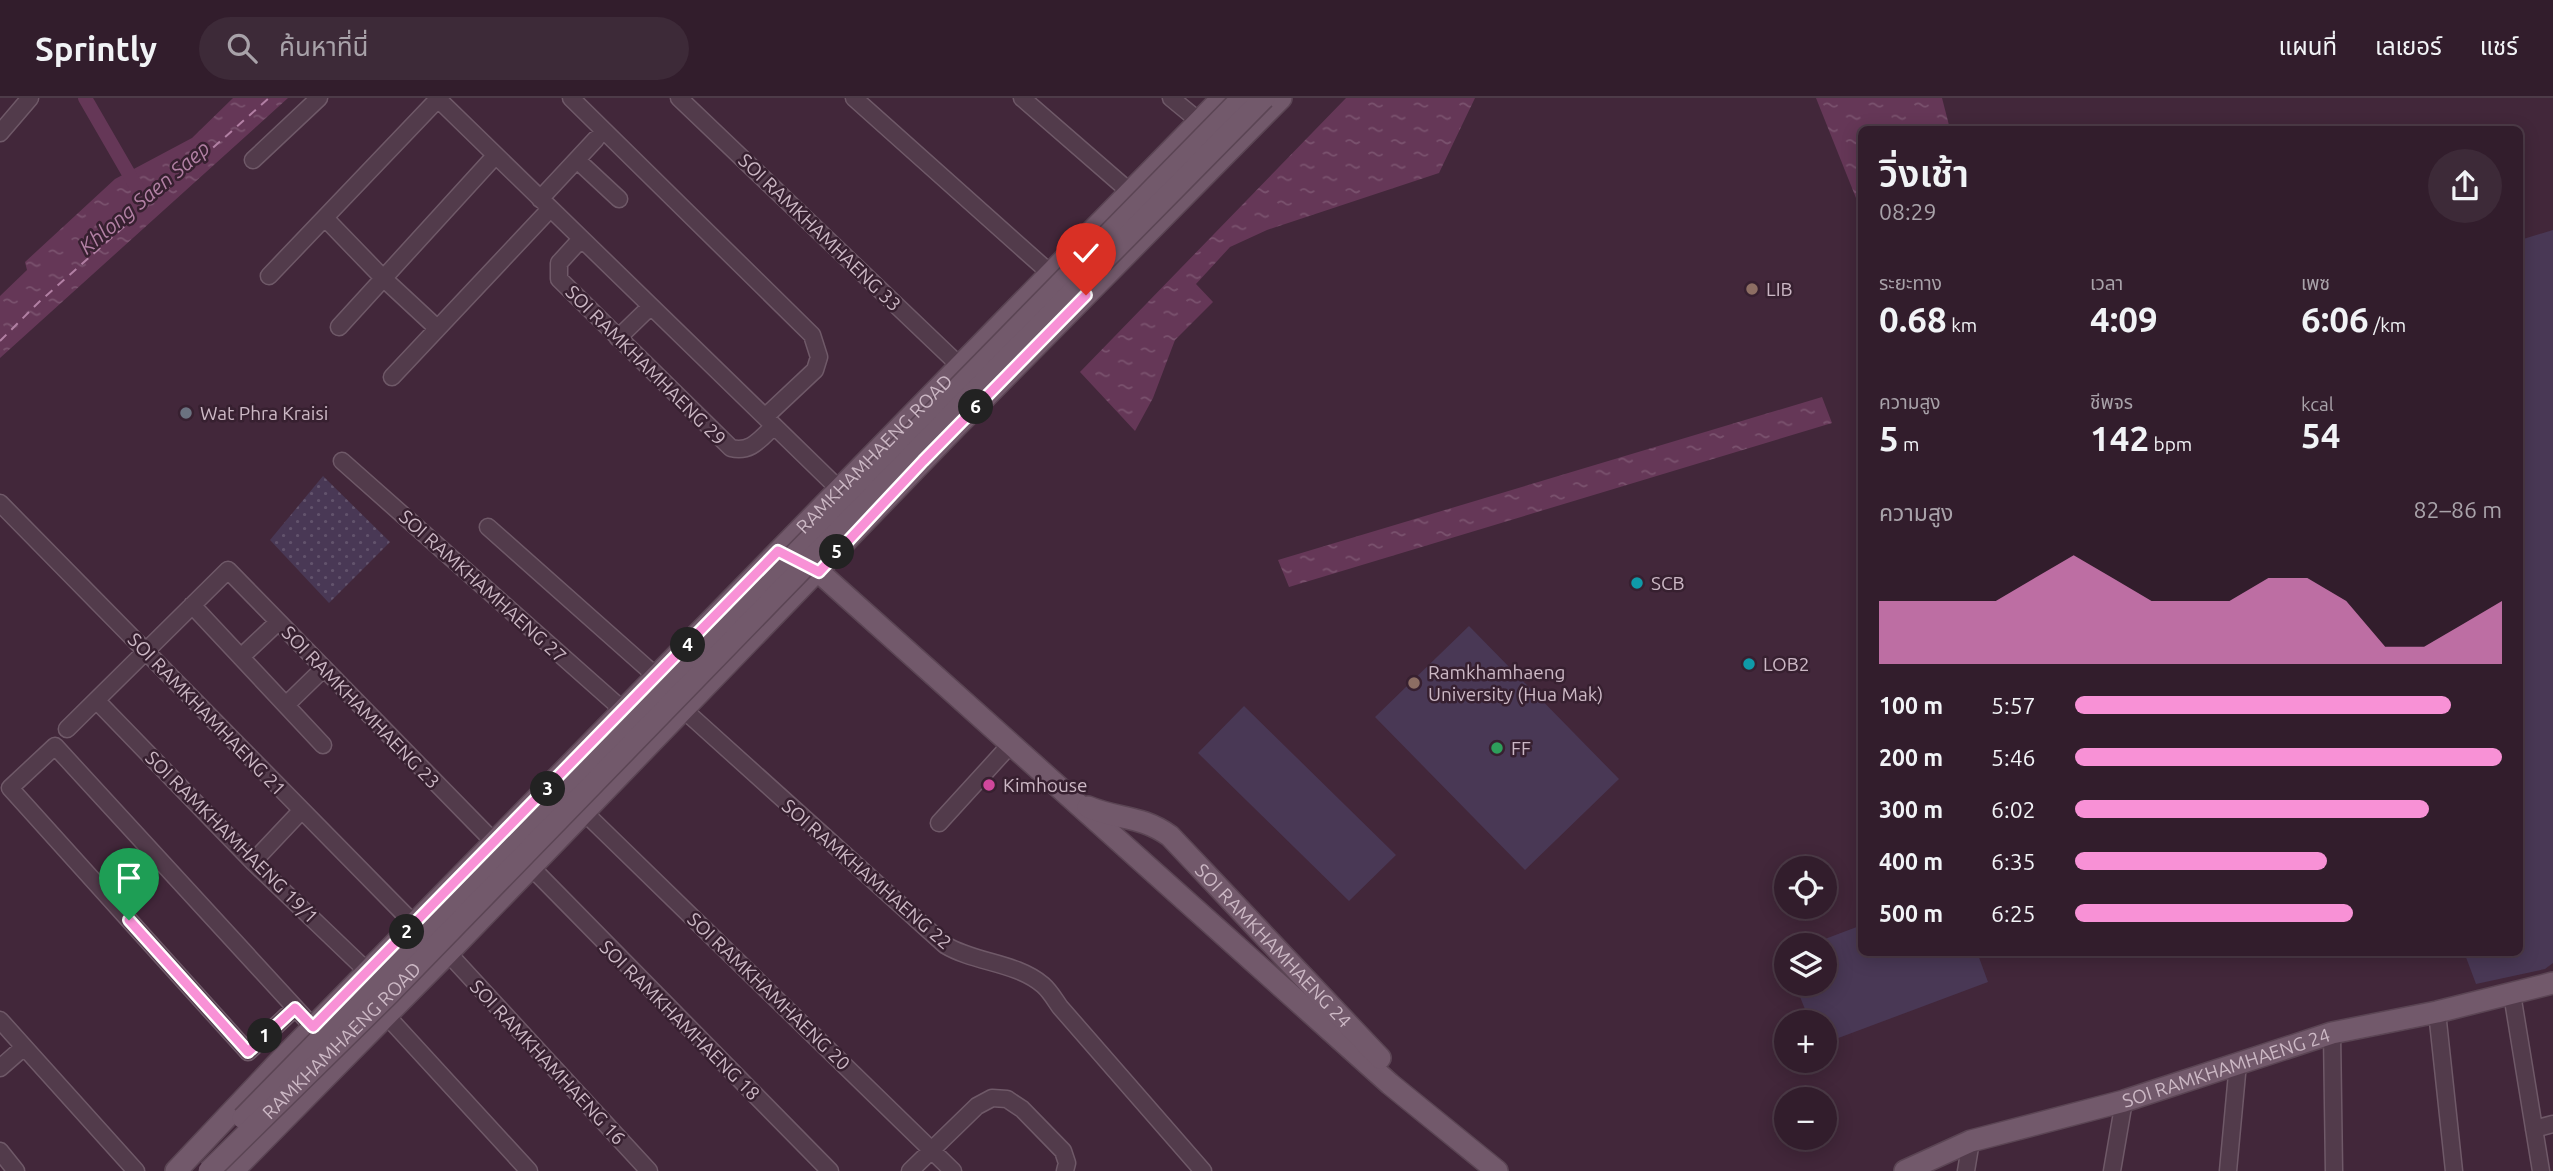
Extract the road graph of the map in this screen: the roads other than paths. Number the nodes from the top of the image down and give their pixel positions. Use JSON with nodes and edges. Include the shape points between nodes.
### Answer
{"nodes":[{"id":1,"x":30,"y":98,"type":"edge"},
{"id":2,"x":319,"y":98,"type":"edge"},
{"id":3,"x":438,"y":98,"type":"edge"},
{"id":4,"x":571,"y":98,"type":"edge"},
{"id":5,"x":679,"y":98,"type":"edge"},
{"id":6,"x":853,"y":98,"type":"edge"},
{"id":7,"x":1022,"y":98,"type":"edge"},
{"id":8,"x":1171,"y":98,"type":"edge"},
{"id":9,"x":1222,"y":98,"type":"edge"},
{"id":10,"x":1242,"y":98,"type":"edge"},
{"id":11,"x":1265,"y":98,"type":"edge"},
{"id":12,"x":1281,"y":98,"type":"edge"},
{"id":13,"x":1199,"y":121,"type":"junction"},
{"id":14,"x":0,"y":132,"type":"edge"},
{"id":15,"x":596,"y":139,"type":"dead end"},
{"id":16,"x":495,"y":156,"type":"junction"},
{"id":17,"x":253,"y":160,"type":"dead end"},
{"id":18,"x":577,"y":160,"type":"junction"},
{"id":19,"x":1129,"y":191,"type":"junction"},
{"id":20,"x":619,"y":199,"type":"dead end"},
{"id":21,"x":545,"y":204,"type":"junction"},
{"id":22,"x":325,"y":218,"type":"junction"},
{"id":23,"x":581,"y":239,"type":"junction"},
{"id":24,"x":1050,"y":273,"type":"junction"},
{"id":25,"x":269,"y":276,"type":"dead end"},
{"id":26,"x":382,"y":277,"type":"junction"},
{"id":27,"x":651,"y":306,"type":"junction"},
{"id":28,"x":339,"y":327,"type":"dead end"},
{"id":29,"x":437,"y":328,"type":"junction"},
{"id":30,"x":618,"y":338,"type":"junction"},
{"id":31,"x":960,"y":366,"type":"junction"},
{"id":32,"x":392,"y":377,"type":"dead end"},
{"id":33,"x":770,"y":421,"type":"junction"},
{"id":34,"x":342,"y":461,"type":"dead end"},
{"id":35,"x":839,"y":489,"type":"junction"},
{"id":36,"x":0,"y":503,"type":"edge"},
{"id":37,"x":488,"y":527,"type":"dead end"},
{"id":38,"x":778,"y":551,"type":"junction"},
{"id":39,"x":819,"y":572,"type":"junction"},
{"id":40,"x":192,"y":605,"type":"junction"},
{"id":41,"x":278,"y":622,"type":"junction"},
{"id":42,"x":146,"y":651,"type":"junction"},
{"id":43,"x":241,"y":657,"type":"junction"},
{"id":44,"x":323,"y":669,"type":"junction"},
{"id":45,"x":657,"y":677,"type":"junction"},
{"id":46,"x":97,"y":701,"type":"junction"},
{"id":47,"x":286,"y":705,"type":"junction"},
{"id":48,"x":683,"y":709,"type":"junction"},
{"id":49,"x":624,"y":711,"type":"junction"},
{"id":50,"x":66,"y":729,"type":"dead end"},
{"id":51,"x":1011,"y":744,"type":"junction"},
{"id":52,"x":323,"y":745,"type":"dead end"},
{"id":53,"x":581,"y":754,"type":"junction"},
{"id":54,"x":612,"y":783,"type":"junction"},
{"id":55,"x":1077,"y":802,"type":"junction"},
{"id":56,"x":301,"y":811,"type":"junction"},
{"id":57,"x":584,"y":812,"type":"junction"},
{"id":58,"x":939,"y":823,"type":"dead end"},
{"id":59,"x":495,"y":843,"type":"junction"},
{"id":60,"x":253,"y":862,"type":"junction"},
{"id":61,"x":1194,"y":864,"type":"junction"},
{"id":62,"x":531,"y":867,"type":"junction"},
{"id":63,"x":415,"y":925,"type":"junction"},
{"id":64,"x":1240,"y":949,"type":"junction"},
{"id":65,"x":449,"y":953,"type":"junction"},
{"id":66,"x":368,"y":972,"type":"junction"},
{"id":67,"x":2553,"y":983,"type":"edge"},
{"id":68,"x":2512,"y":994,"type":"junction"},
{"id":69,"x":295,"y":1008,"type":"junction"},
{"id":70,"x":2437,"y":1012,"type":"junction"},
{"id":71,"x":386,"y":1015,"type":"junction"},
{"id":72,"x":0,"y":1020,"type":"edge"},
{"id":73,"x":313,"y":1027,"type":"junction"},
{"id":74,"x":2332,"y":1033,"type":"junction"},
{"id":75,"x":24,"y":1047,"type":"junction"},
{"id":76,"x":2238,"y":1063,"type":"junction"},
{"id":77,"x":0,"y":1068,"type":"edge"},
{"id":78,"x":2124,"y":1101,"type":"junction"},
{"id":79,"x":2553,"y":1124,"type":"edge"},
{"id":80,"x":1443,"y":1128,"type":"junction"},
{"id":81,"x":2534,"y":1129,"type":"junction"},
{"id":82,"x":1971,"y":1141,"type":"junction"},
{"id":83,"x":932,"y":1149,"type":"junction"},
{"id":84,"x":0,"y":1152,"type":"edge"},
{"id":85,"x":16,"y":1171,"type":"edge"},
{"id":86,"x":136,"y":1171,"type":"edge"},
{"id":87,"x":176,"y":1171,"type":"edge"},
{"id":88,"x":191,"y":1171,"type":"edge"},
{"id":89,"x":209,"y":1171,"type":"edge"},
{"id":90,"x":233,"y":1171,"type":"edge"},
{"id":91,"x":529,"y":1171,"type":"edge"},
{"id":92,"x":649,"y":1171,"type":"edge"},
{"id":93,"x":830,"y":1171,"type":"edge"},
{"id":94,"x":910,"y":1171,"type":"edge"},
{"id":95,"x":953,"y":1171,"type":"edge"},
{"id":96,"x":1065,"y":1171,"type":"edge"},
{"id":97,"x":1203,"y":1171,"type":"edge"},
{"id":98,"x":1497,"y":1171,"type":"edge"},
{"id":99,"x":1905,"y":1171,"type":"edge"},
{"id":100,"x":1966,"y":1171,"type":"edge"},
{"id":101,"x":2112,"y":1171,"type":"edge"},
{"id":102,"x":2228,"y":1171,"type":"edge"},
{"id":103,"x":2334,"y":1171,"type":"edge"},
{"id":104,"x":2454,"y":1171,"type":"edge"},
{"id":105,"x":2541,"y":1171,"type":"edge"}],
"edges":[{"from":1,"to":14,"type":"street"},
{"from":2,"to":17,"type":"street"},
{"from":3,"to":16,"type":"street"},
{"from":3,"to":22,"type":"street"},
{"from":4,"to":33,"type":"street","name":"SOI RAMKHAMHAENG 29","via":[[812,334],[820,356],[815,370]]},
{"from":5,"to":31,"type":"street","name":"SOI RAMKHAMHAENG 33"},
{"from":6,"to":24,"type":"street"},
{"from":7,"to":19,"type":"street"},
{"from":8,"to":13,"type":"street"},
{"from":9,"to":13,"type":"main road","name":"RAMKHAMHAENG ROAD"},
{"from":10,"to":88,"type":"main road","name":"RAMKHAMHAENG ROAD","bridge":true},
{"from":11,"to":89,"type":"main road","name":"RAMKHAMHAENG ROAD","bridge":true,"via":[[390,993]]},
{"from":12,"to":39,"type":"main road","name":"RAMKHAMHAENG ROAD"},
{"from":13,"to":19,"type":"main road","name":"RAMKHAMHAENG ROAD"},
{"from":15,"to":18,"type":"street"},
{"from":16,"to":21,"type":"street"},
{"from":16,"to":26,"type":"street"},
{"from":18,"to":20,"type":"street"},
{"from":18,"to":21,"type":"street"},
{"from":19,"to":24,"type":"main road","name":"RAMKHAMHAENG ROAD"},
{"from":21,"to":23,"type":"street"},
{"from":21,"to":29,"type":"street"},
{"from":22,"to":25,"type":"street"},
{"from":22,"to":26,"type":"street"},
{"from":23,"to":27,"type":"street"},
{"from":23,"to":30,"type":"street","name":"SOI RAMKHAMHAENG 29","via":[[559,263],[559,279]]},
{"from":24,"to":31,"type":"main road","name":"RAMKHAMHAENG ROAD"},
{"from":26,"to":28,"type":"street"},
{"from":26,"to":29,"type":"street"},
{"from":27,"to":30,"type":"street"},
{"from":27,"to":33,"type":"street"},
{"from":29,"to":32,"type":"street"},
{"from":30,"to":33,"type":"street","name":"SOI RAMKHAMHAENG 29","via":[[731,448],[749,449]]},
{"from":31,"to":35,"type":"main road","name":"RAMKHAMHAENG ROAD"},
{"from":33,"to":35,"type":"street"},
{"from":34,"to":49,"type":"street","name":"SOI RAMKHAMHAENG 27"},
{"from":35,"to":38,"type":"main road","name":"RAMKHAMHAENG ROAD"},
{"from":36,"to":42,"type":"street","name":"SOI RAMKHAMHAENG 21"},
{"from":37,"to":45,"type":"street"},
{"from":38,"to":39,"type":"main road","name":"SOI RAMKHAMHAENG 24"},
{"from":38,"to":45,"type":"main road","name":"RAMKHAMHAENG ROAD"},
{"from":39,"to":48,"type":"main road","name":"RAMKHAMHAENG ROAD"},
{"from":39,"to":51,"type":"main road","name":"SOI RAMKHAMHAENG 24"},
{"from":40,"to":41,"type":"street","name":"SOI RAMKHAMHAENG 23","via":[[228,570]]},
{"from":40,"to":42,"type":"street"},
{"from":40,"to":43,"type":"street"},
{"from":41,"to":43,"type":"street"},
{"from":41,"to":44,"type":"street","name":"SOI RAMKHAMHAENG 23"},
{"from":42,"to":46,"type":"street"},
{"from":42,"to":56,"type":"street","name":"SOI RAMKHAMHAENG 21"},
{"from":43,"to":47,"type":"street"},
{"from":44,"to":47,"type":"street"},
{"from":44,"to":59,"type":"street","name":"SOI RAMKHAMHAENG 23"},
{"from":45,"to":49,"type":"main road","name":"RAMKHAMHAENG ROAD"},
{"from":46,"to":50,"type":"street"},
{"from":46,"to":60,"type":"street","name":"SOI RAMKHAMHAENG 19/1"},
{"from":47,"to":52,"type":"street"},
{"from":48,"to":54,"type":"main road","name":"RAMKHAMHAENG ROAD"},
{"from":48,"to":97,"type":"street","name":"SOI RAMKHAMHAENG 22","via":[[945,945],[1044,986]]},
{"from":49,"to":53,"type":"main road","name":"RAMKHAMHAENG ROAD"},
{"from":51,"to":55,"type":"main road","name":"SOI RAMKHAMHAENG 24"},
{"from":51,"to":58,"type":"street"},
{"from":53,"to":54,"type":"main road"},
{"from":53,"to":59,"type":"main road","name":"RAMKHAMHAENG ROAD"},
{"from":54,"to":57,"type":"main road","name":"RAMKHAMHAENG ROAD"},
{"from":55,"to":61,"type":"main road","name":"SOI RAMKHAMHAENG 24","via":[[1157,827]]},
{"from":55,"to":64,"type":"main road","name":"SOI RAMKHAMHAENG 24"},
{"from":56,"to":60,"type":"street"},
{"from":56,"to":63,"type":"street","name":"SOI RAMKHAMHAENG 21"},
{"from":57,"to":62,"type":"main road","name":"RAMKHAMHAENG ROAD"},
{"from":57,"to":83,"type":"street","name":"SOI RAMKHAMHAENG 20"},
{"from":59,"to":63,"type":"main road","name":"RAMKHAMHAENG ROAD"},
{"from":60,"to":66,"type":"street","name":"SOI RAMKHAMHAENG 19/1"},
{"from":61,"to":64,"type":"main road","via":[[1171,846],[1157,859],[1210,910]]},
{"from":61,"to":80,"type":"main road","name":"SOI RAMKHAMHAENG 24"},
{"from":62,"to":65,"type":"main road","name":"RAMKHAMHAENG ROAD"},
{"from":62,"to":93,"type":"street","name":"SOI RAMKHAMHAENG 18"},
{"from":63,"to":66,"type":"main road","name":"RAMKHAMHAENG ROAD"},
{"from":64,"to":80,"type":"main road","name":"SOI RAMKHAMHAENG 24"},
{"from":65,"to":71,"type":"main road","name":"RAMKHAMHAENG ROAD"},
{"from":65,"to":92,"type":"street","name":"SOI RAMKHAMHAENG 16"},
{"from":66,"to":73,"type":"main road","name":"RAMKHAMHAENG ROAD"},
{"from":67,"to":68,"type":"main road","name":"SOI RAMKHAMHAENG 24"},
{"from":68,"to":70,"type":"main road","name":"SOI RAMKHAMHAENG 24"},
{"from":68,"to":81,"type":"street"},
{"from":69,"to":69,"type":"street","via":[[55,746],[10,788],[248,1052]]},
{"from":69,"to":73,"type":"street"},
{"from":70,"to":74,"type":"main road","name":"SOI RAMKHAMHAENG 24"},
{"from":70,"to":104,"type":"street"},
{"from":71,"to":90,"type":"main road","name":"RAMKHAMHAENG ROAD"},
{"from":71,"to":91,"type":"street"},
{"from":72,"to":75,"type":"street"},
{"from":73,"to":87,"type":"main road","name":"RAMKHAMHAENG ROAD"},
{"from":74,"to":76,"type":"main road","name":"SOI RAMKHAMHAENG 24"},
{"from":74,"to":103,"type":"street"},
{"from":75,"to":77,"type":"street"},
{"from":75,"to":86,"type":"street"},
{"from":76,"to":78,"type":"main road","name":"SOI RAMKHAMHAENG 24"},
{"from":76,"to":102,"type":"street"},
{"from":78,"to":82,"type":"main road","name":"SOI RAMKHAMHAENG 24"},
{"from":78,"to":101,"type":"street"},
{"from":79,"to":81,"type":"street"},
{"from":80,"to":98,"type":"main road","name":"SOI RAMKHAMHAENG 24"},
{"from":81,"to":105,"type":"street"},
{"from":82,"to":99,"type":"main road","name":"SOI RAMKHAMHAENG 24"},
{"from":82,"to":100,"type":"street"},
{"from":83,"to":94,"type":"street"},
{"from":83,"to":95,"type":"street","name":"SOI RAMKHAMHAENG 20"},
{"from":83,"to":96,"type":"street","via":[[977,1106],[992,1098],[1007,1099],[1023,1109],[1063,1151]]},
{"from":84,"to":85,"type":"street"}]}
